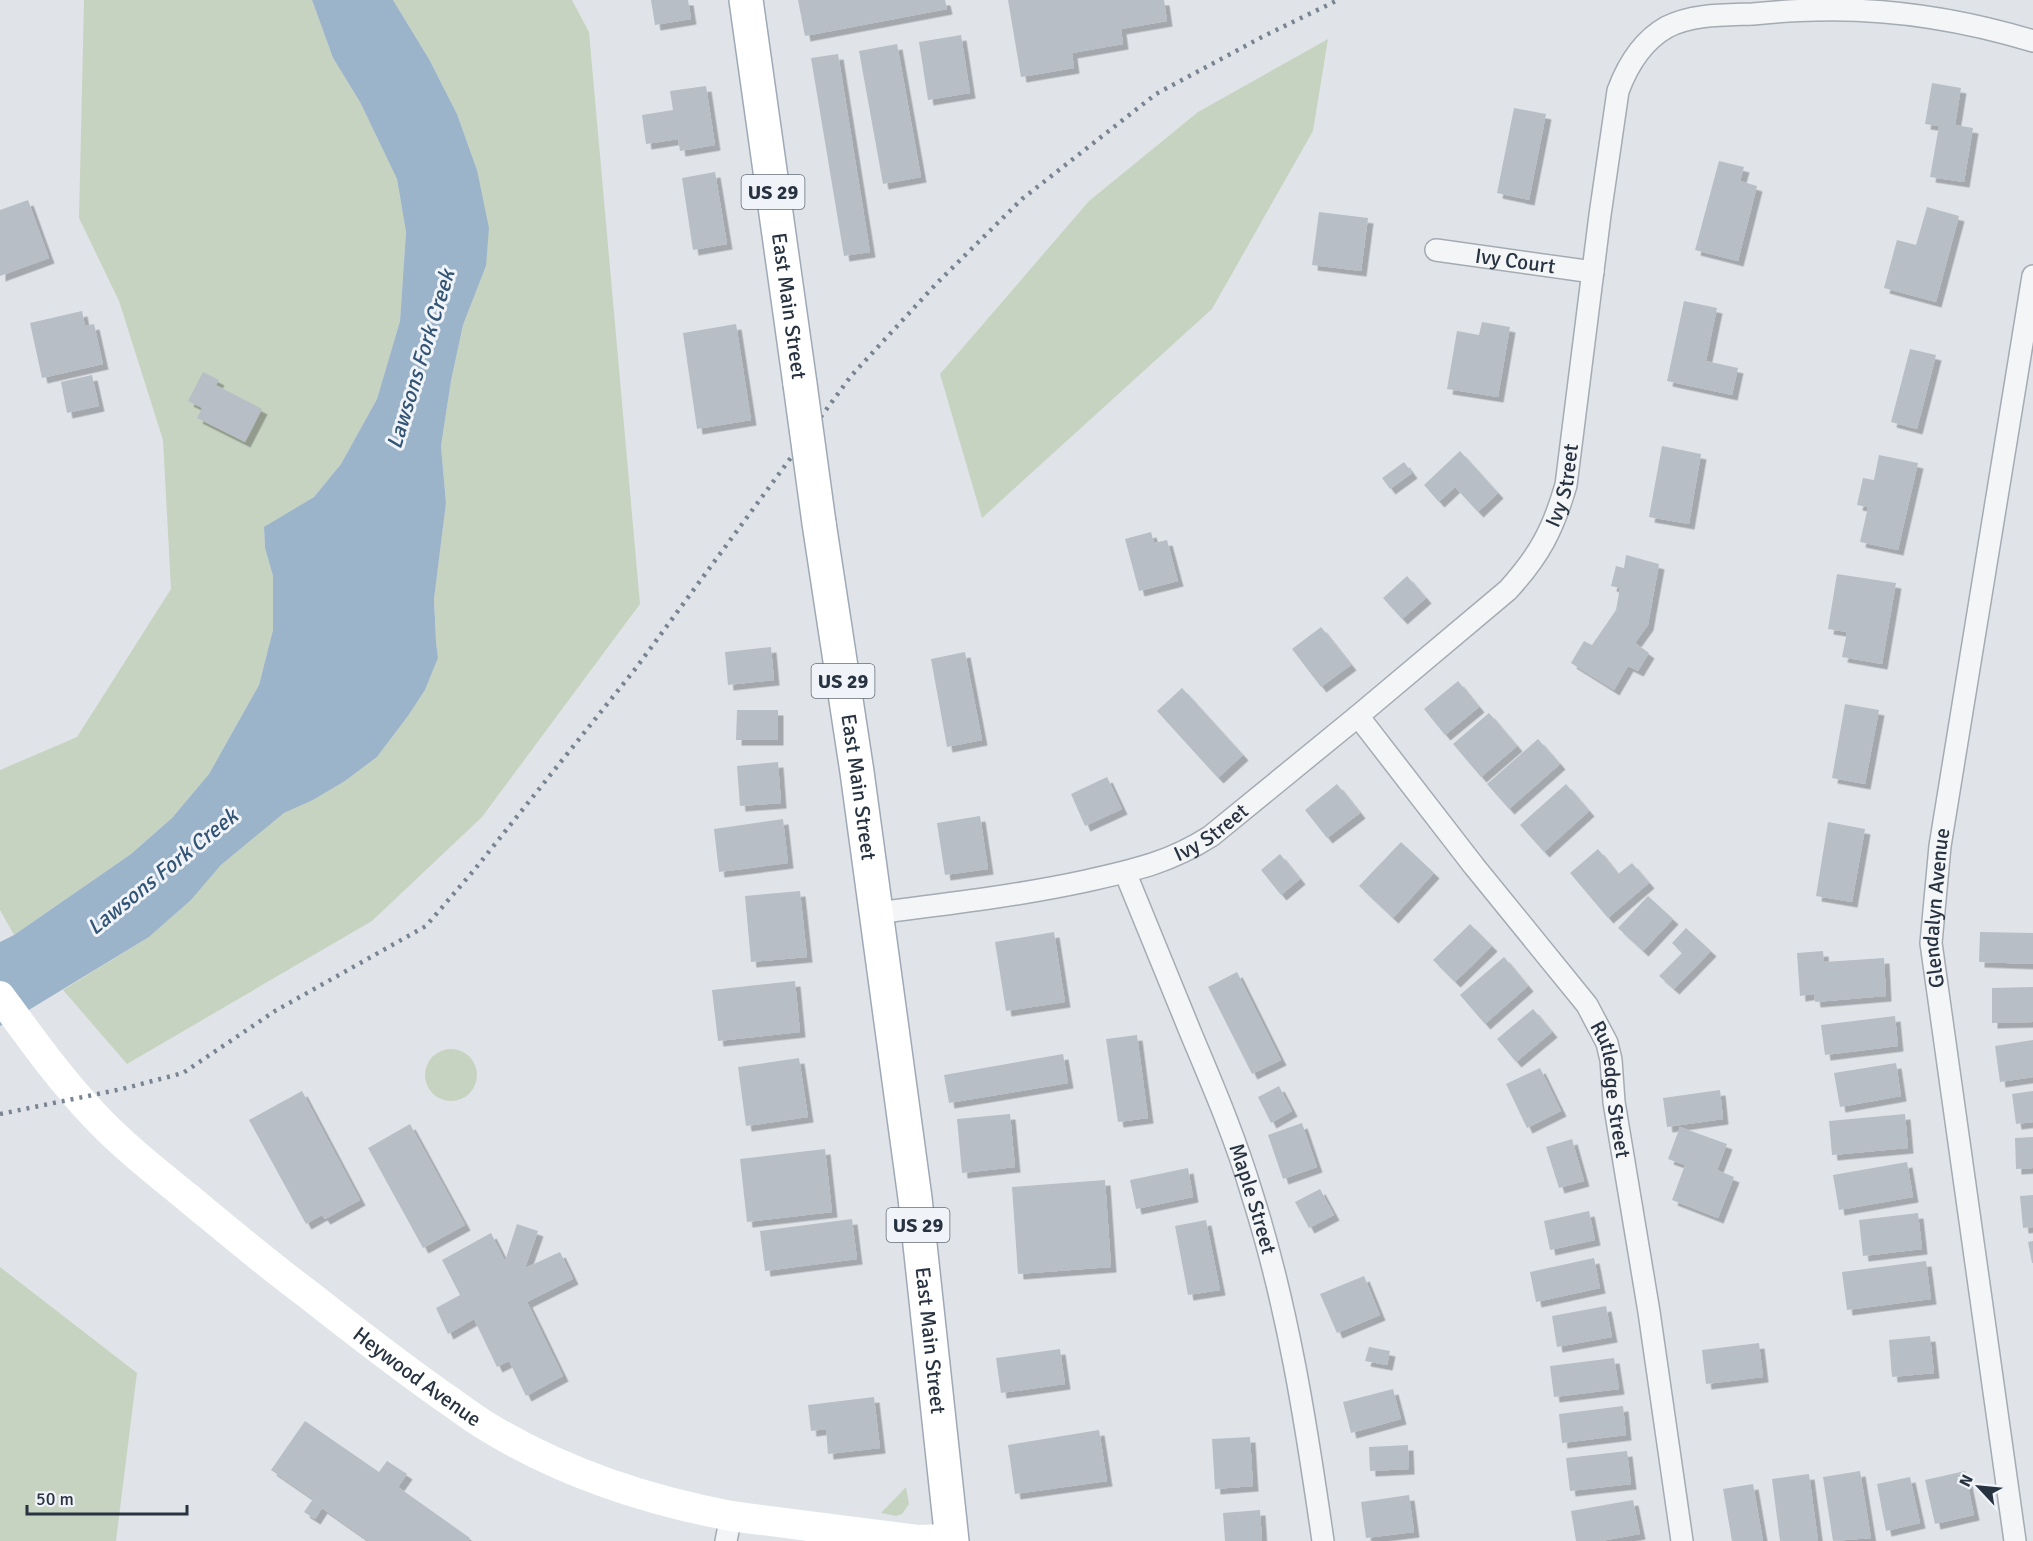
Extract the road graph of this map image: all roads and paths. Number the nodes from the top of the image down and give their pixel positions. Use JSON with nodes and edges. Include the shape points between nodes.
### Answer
{"nodes":[{"id":1,"x":746,"y":0,"type":"edge"},
{"id":2,"x":2033,"y":41,"type":"edge"},
{"id":3,"x":1436,"y":250,"type":"dead end"},
{"id":4,"x":1593,"y":272,"type":"junction"},
{"id":5,"x":2033,"y":276,"type":"edge"},
{"id":6,"x":1358,"y":717,"type":"junction"},
{"id":7,"x":1125,"y":872,"type":"junction"},
{"id":8,"x":876,"y":913,"type":"junction"},
{"id":9,"x":0,"y":996,"type":"edge"},
{"id":10,"x":728,"y":1529,"type":"edge"},
{"id":11,"x":951,"y":1540,"type":"edge"},
{"id":12,"x":1323,"y":1541,"type":"edge"},
{"id":13,"x":1682,"y":1541,"type":"edge"},
{"id":14,"x":2015,"y":1541,"type":"edge"}],
"edges":[{"from":1,"to":8,"type":"main road","name":"East Main Street","number":"US 29","bridge":true},
{"from":2,"to":4,"type":"street","name":"Ivy Street","via":[[1973,25],[1870,11],[1706,16],[1667,27],[1636,54],[1618,90]]},
{"from":3,"to":4,"type":"street","name":"Ivy Court"},
{"from":4,"to":6,"type":"street","name":"Ivy Street","via":[[1567,480],[1546,540],[1508,590]]},
{"from":5,"to":14,"type":"street","name":"Glendalyn Avenue","via":[[1940,846],[1931,943]]},
{"from":6,"to":7,"type":"street","name":"Ivy Street","via":[[1211,836],[1171,859]]},
{"from":6,"to":13,"type":"street","name":"Rutledge Street","via":[[1587,1005],[1600,1027],[1611,1060],[1614,1102]]},
{"from":7,"to":8,"type":"street","name":"Ivy Street","via":[[1020,895]]},
{"from":7,"to":12,"type":"street","name":"Maple Street","via":[[1229,1126],[1252,1193],[1289,1331]]},
{"from":8,"to":11,"type":"main road","name":"East Main Street","number":"US 29","via":[[915,1198]]},
{"from":9,"to":10,"type":"street","name":"Heywood Avenue","via":[[60,1077],[129,1150],[401,1367],[484,1425],[542,1456],[603,1482],[670,1503]]},
{"from":10,"to":11,"type":"street","name":"Heywood Avenue"}]}
